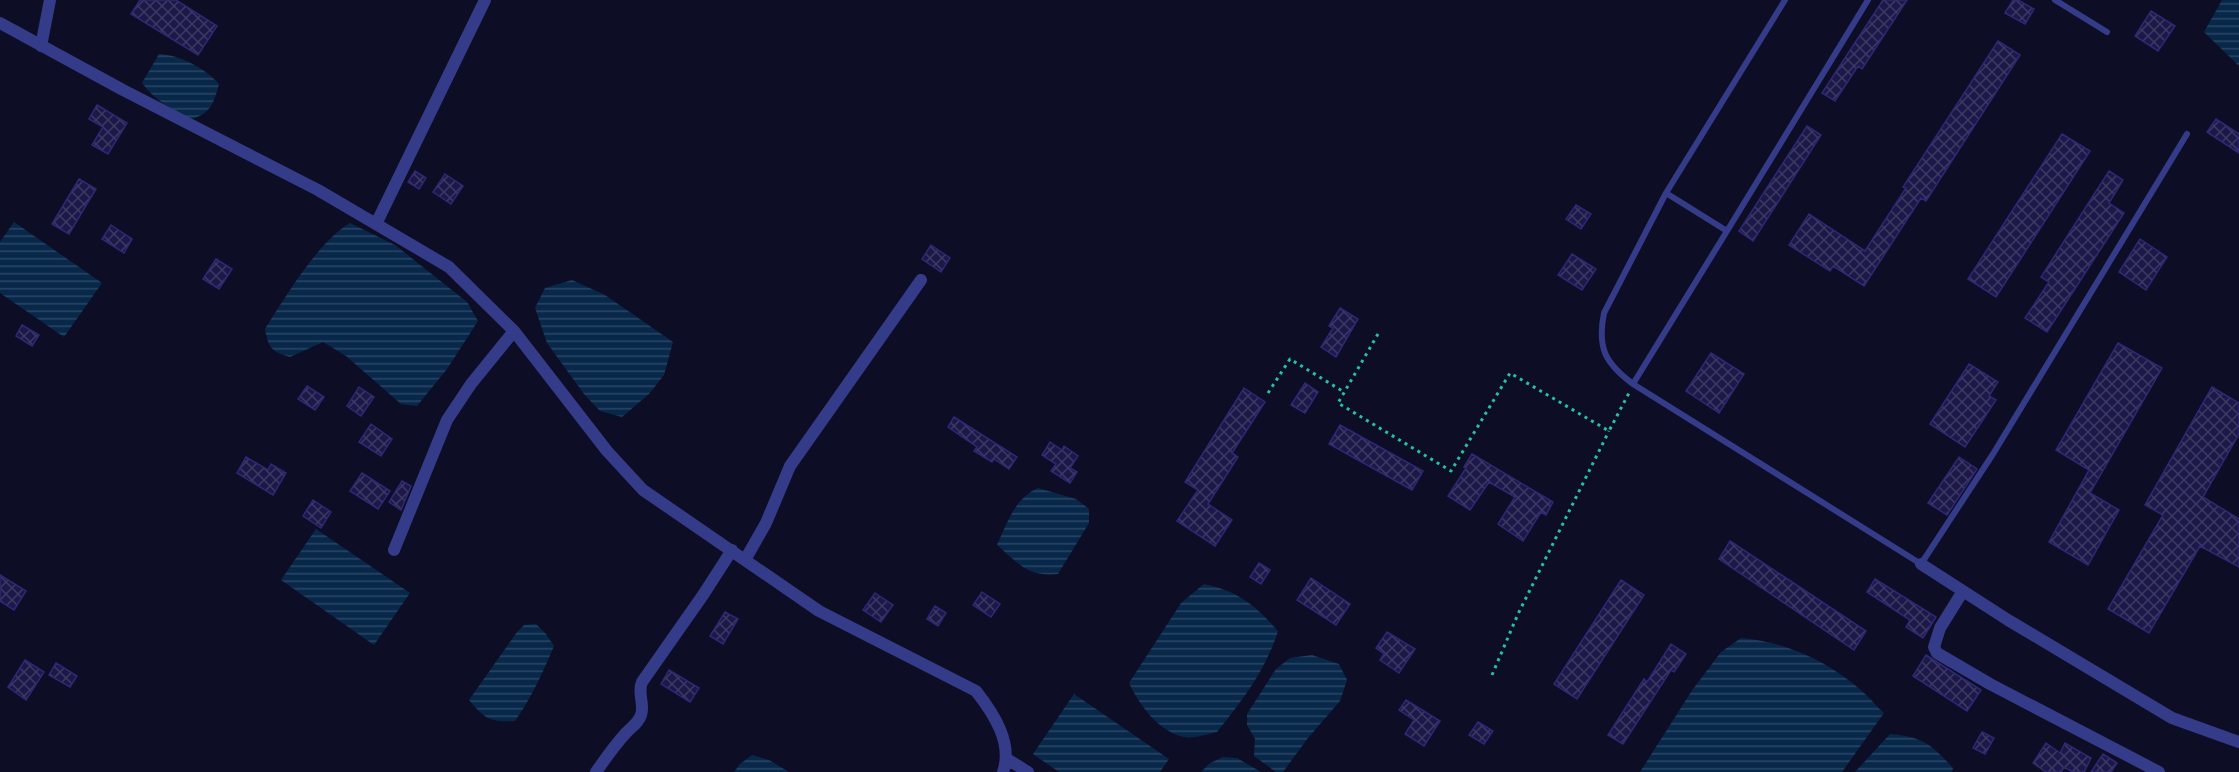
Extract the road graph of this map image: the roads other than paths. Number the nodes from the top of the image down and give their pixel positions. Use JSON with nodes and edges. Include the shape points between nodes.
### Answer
{"nodes":[{"id":1,"x":50,"y":0,"type":"edge"},
{"id":2,"x":484,"y":0,"type":"edge"},
{"id":3,"x":1785,"y":0,"type":"edge"},
{"id":4,"x":1868,"y":0,"type":"edge"},
{"id":5,"x":2055,"y":0,"type":"edge"},
{"id":6,"x":0,"y":23,"type":"edge"},
{"id":7,"x":2107,"y":32,"type":"dead end"},
{"id":8,"x":41,"y":46,"type":"junction"},
{"id":9,"x":2187,"y":134,"type":"dead end"},
{"id":10,"x":1666,"y":193,"type":"junction"},
{"id":11,"x":376,"y":224,"type":"junction"},
{"id":12,"x":1727,"y":231,"type":"junction"},
{"id":13,"x":921,"y":280,"type":"dead end"},
{"id":14,"x":514,"y":332,"type":"junction"},
{"id":15,"x":1633,"y":384,"type":"junction"},
{"id":16,"x":394,"y":550,"type":"dead end"},
{"id":17,"x":732,"y":550,"type":"junction"},
{"id":18,"x":745,"y":560,"type":"junction"},
{"id":19,"x":1921,"y":564,"type":"junction"},
{"id":20,"x":1963,"y":591,"type":"junction"},
{"id":21,"x":2239,"y":742,"type":"edge"},
{"id":22,"x":1007,"y":759,"type":"junction"},
{"id":23,"x":596,"y":772,"type":"edge"},
{"id":24,"x":1003,"y":772,"type":"edge"},
{"id":25,"x":1028,"y":772,"type":"edge"},
{"id":26,"x":2159,"y":772,"type":"edge"}],
"edges":[{"from":1,"to":8,"type":"street"},
{"from":2,"to":11,"type":"street"},
{"from":3,"to":10,"type":"lane"},
{"from":4,"to":12,"type":"lane"},
{"from":5,"to":7,"type":"lane"},
{"from":6,"to":8,"type":"street"},
{"from":8,"to":11,"type":"street"},
{"from":9,"to":19,"type":"lane","via":[[1993,454]]},
{"from":10,"to":12,"type":"lane"},
{"from":10,"to":15,"type":"lane","via":[[1604,313],[1600,333],[1616,371]]},
{"from":11,"to":14,"type":"street","via":[[449,267]]},
{"from":12,"to":15,"type":"lane"},
{"from":13,"to":18,"type":"street","via":[[790,466]]},
{"from":14,"to":16,"type":"street","via":[[447,420]]},
{"from":14,"to":17,"type":"street","via":[[607,451],[643,490]]},
{"from":15,"to":19,"type":"lane"},
{"from":17,"to":18,"type":"street"},
{"from":17,"to":23,"type":"street","via":[[642,682],[641,716]]},
{"from":18,"to":22,"type":"street","via":[[819,611],[976,692],[999,725]]},
{"from":19,"to":20,"type":"street"},
{"from":20,"to":21,"type":"street","via":[[2172,718]]},
{"from":20,"to":26,"type":"street","via":[[1940,628],[1934,647],[1937,653]]},
{"from":22,"to":24,"type":"street"},
{"from":22,"to":25,"type":"street"}]}
